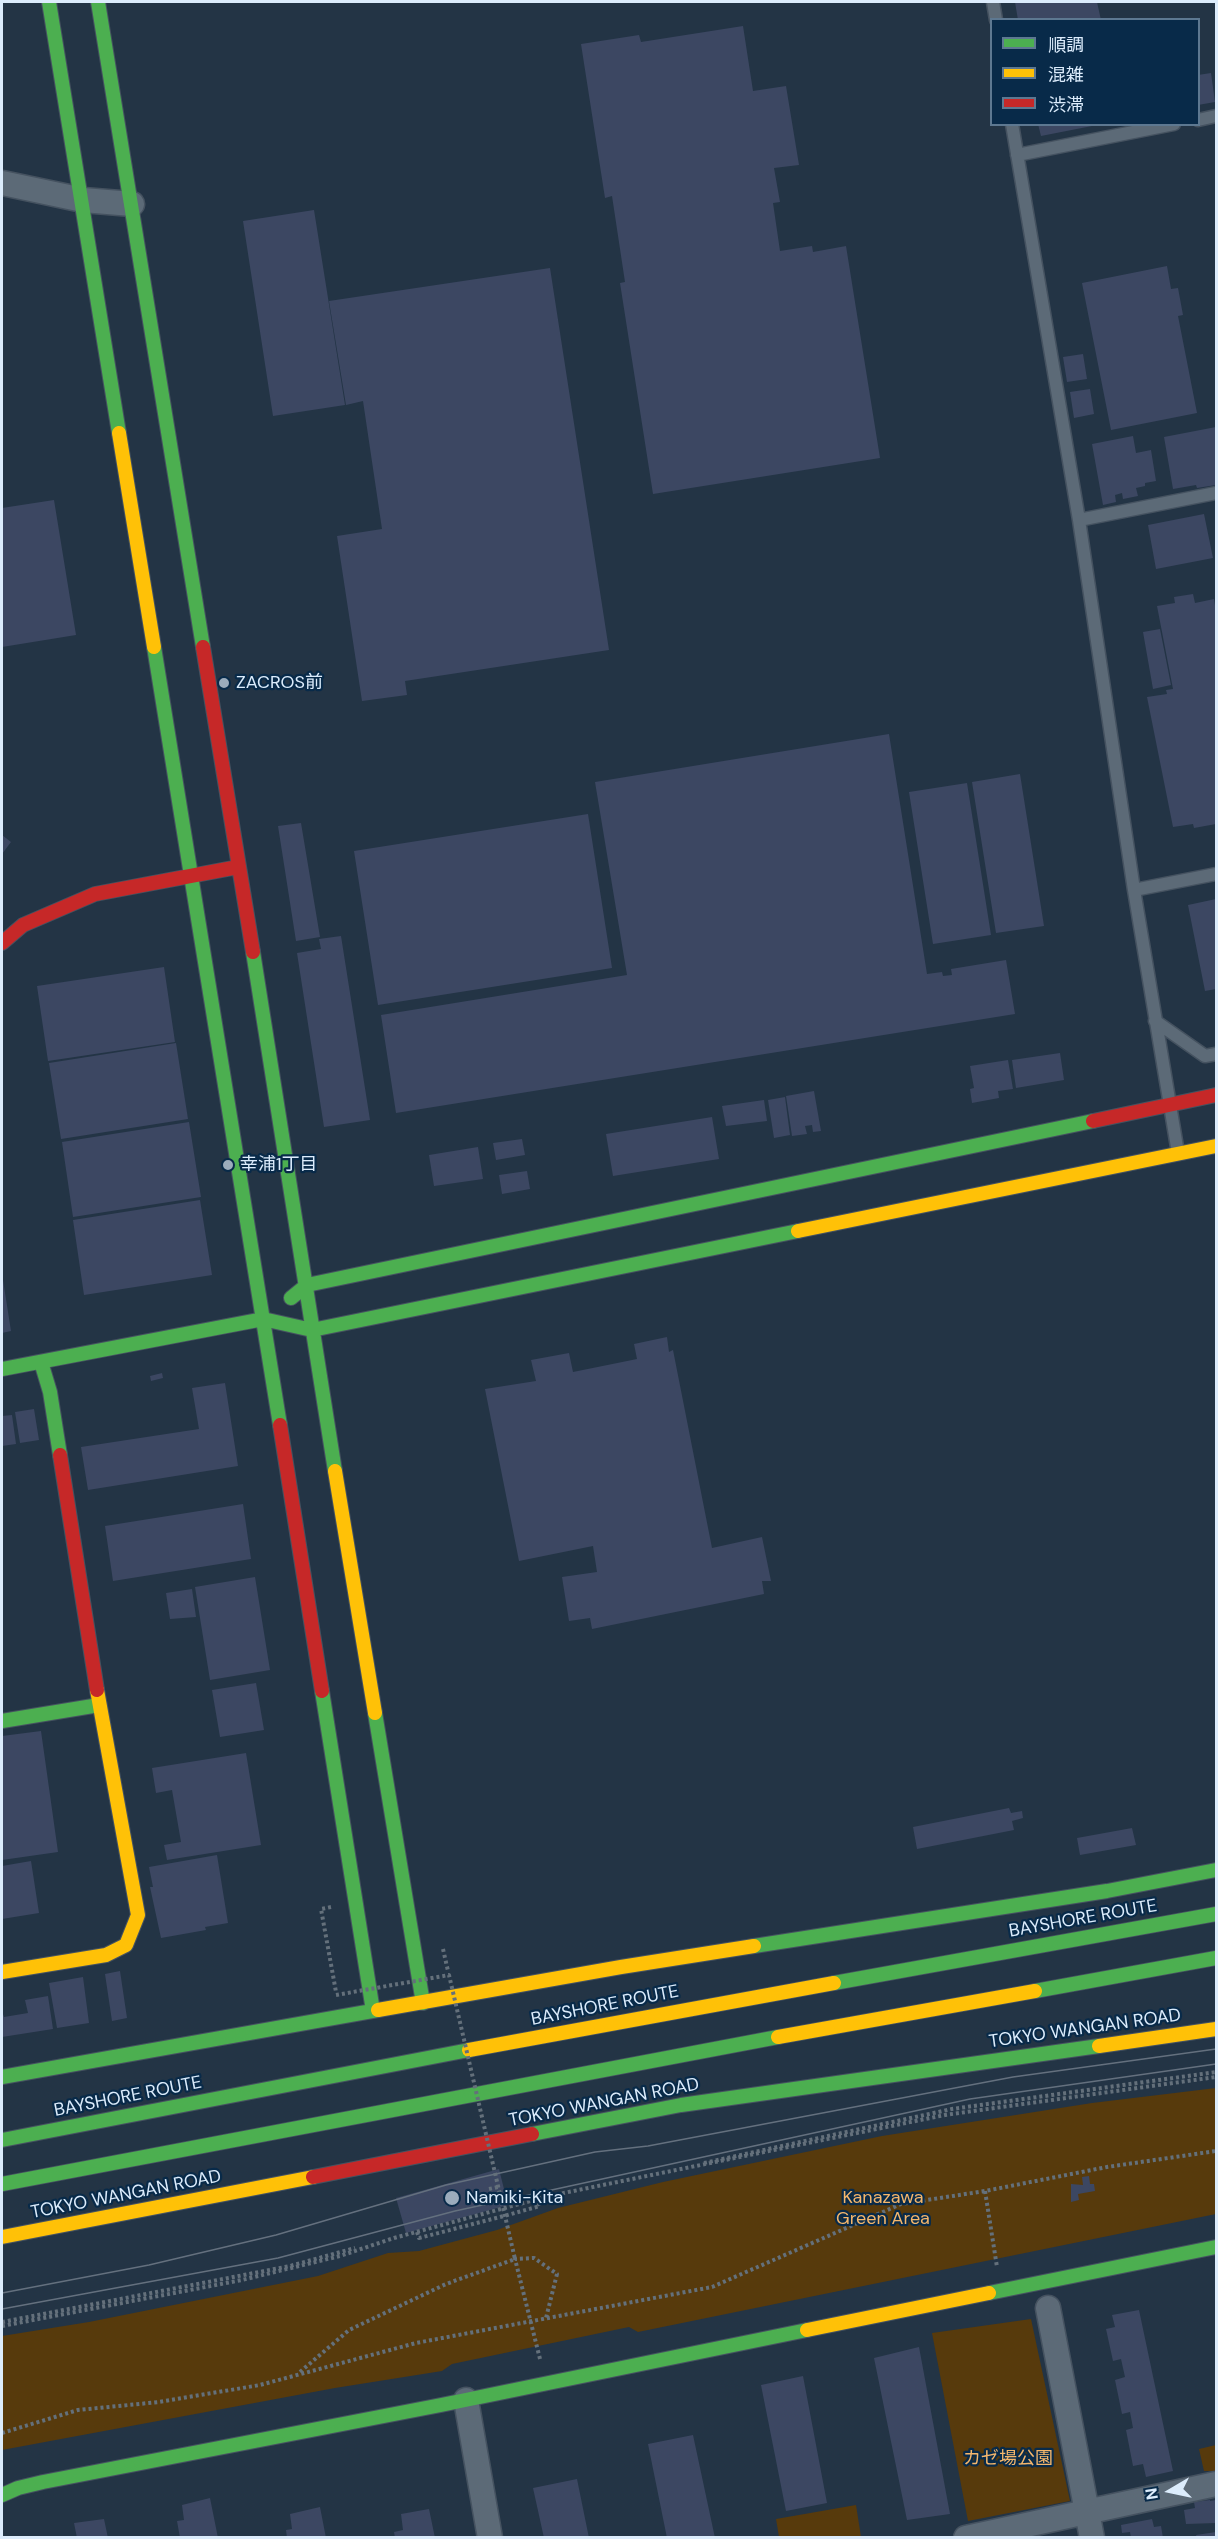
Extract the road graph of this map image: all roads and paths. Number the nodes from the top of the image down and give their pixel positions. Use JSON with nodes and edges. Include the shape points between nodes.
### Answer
{"nodes":[{"id":1,"x":49,"y":2,"type":"edge"},
{"id":2,"x":98,"y":2,"type":"edge"},
{"id":3,"x":993,"y":2,"type":"edge"},
{"id":4,"x":996,"y":18,"type":"edge"},
{"id":5,"x":1216,"y":116,"type":"edge"},
{"id":6,"x":1200,"y":120,"type":"edge"},
{"id":7,"x":1012,"y":126,"type":"edge"},
{"id":8,"x":1164,"y":126,"type":"edge"},
{"id":9,"x":1017,"y":155,"type":"junction"},
{"id":10,"x":2,"y":183,"type":"edge"},
{"id":11,"x":83,"y":200,"type":"junction"},
{"id":12,"x":132,"y":204,"type":"junction"},
{"id":13,"x":1216,"y":495,"type":"edge"},
{"id":14,"x":1079,"y":520,"type":"junction"},
{"id":15,"x":238,"y":867,"type":"junction"},
{"id":16,"x":1216,"y":874,"type":"edge"},
{"id":17,"x":191,"y":877,"type":"junction"},
{"id":18,"x":1134,"y":890,"type":"junction"},
{"id":19,"x":2,"y":943,"type":"edge"},
{"id":20,"x":1155,"y":1021,"type":"junction"},
{"id":21,"x":1216,"y":1054,"type":"edge"},
{"id":22,"x":1216,"y":1095,"type":"edge"},
{"id":23,"x":1169,"y":1105,"type":"junction"},
{"id":24,"x":1216,"y":1146,"type":"edge"},
{"id":25,"x":1178,"y":1154,"type":"junction"},
{"id":26,"x":307,"y":1285,"type":"junction"},
{"id":27,"x":264,"y":1319,"type":"junction"},
{"id":28,"x":312,"y":1330,"type":"junction"},
{"id":29,"x":41,"y":1362,"type":"junction"},
{"id":30,"x":2,"y":1369,"type":"edge"},
{"id":31,"x":99,"y":1705,"type":"junction"},
{"id":32,"x":2,"y":1721,"type":"edge"},
{"id":33,"x":1216,"y":1870,"type":"edge"},
{"id":34,"x":332,"y":1907,"type":"dead end"},
{"id":35,"x":1216,"y":1914,"type":"edge"},
{"id":36,"x":441,"y":1942,"type":"dead end"},
{"id":37,"x":1216,"y":1958,"type":"edge"},
{"id":38,"x":2,"y":1972,"type":"edge"},
{"id":39,"x":460,"y":1974,"type":"dead end"},
{"id":40,"x":449,"y":1975,"type":"junction"},
{"id":41,"x":336,"y":1995,"type":"junction"},
{"id":42,"x":326,"y":1996,"type":"dead end"},
{"id":43,"x":423,"y":2003,"type":"junction"},
{"id":44,"x":373,"y":2011,"type":"junction"},
{"id":45,"x":1216,"y":2029,"type":"edge"},
{"id":46,"x":1216,"y":2072,"type":"edge"},
{"id":47,"x":2,"y":2077,"type":"edge"},
{"id":48,"x":1216,"y":2077,"type":"edge"},
{"id":49,"x":2,"y":2140,"type":"edge"},
{"id":50,"x":1216,"y":2151,"type":"edge"},
{"id":51,"x":2,"y":2184,"type":"edge"},
{"id":52,"x":498,"y":2187,"type":"junction"},
{"id":53,"x":489,"y":2189,"type":"dead end"},
{"id":54,"x":986,"y":2191,"type":"junction"},
{"id":55,"x":549,"y":2196,"type":"junction"},
{"id":56,"x":537,"y":2200,"type":"junction"},
{"id":57,"x":504,"y":2216,"type":"junction"},
{"id":58,"x":417,"y":2232,"type":"junction"},
{"id":59,"x":2,"y":2237,"type":"edge"},
{"id":60,"x":394,"y":2238,"type":"junction"},
{"id":61,"x":1216,"y":2247,"type":"edge"},
{"id":62,"x":515,"y":2259,"type":"junction"},
{"id":63,"x":997,"y":2267,"type":"dead end"},
{"id":64,"x":1048,"y":2308,"type":"dead end"},
{"id":65,"x":546,"y":2318,"type":"junction"},
{"id":66,"x":2,"y":2322,"type":"edge"},
{"id":67,"x":531,"y":2322,"type":"junction"},
{"id":68,"x":2,"y":2326,"type":"edge"},
{"id":69,"x":541,"y":2363,"type":"dead end"},
{"id":70,"x":297,"y":2375,"type":"junction"},
{"id":71,"x":466,"y":2400,"type":"junction"},
{"id":72,"x":2,"y":2433,"type":"edge"},
{"id":73,"x":1216,"y":2484,"type":"edge"},
{"id":74,"x":2,"y":2495,"type":"edge"},
{"id":75,"x":1087,"y":2512,"type":"junction"},
{"id":76,"x":490,"y":2538,"type":"edge"},
{"id":77,"x":966,"y":2538,"type":"edge"},
{"id":78,"x":1092,"y":2538,"type":"edge"}],
"edges":[{"from":1,"to":11,"type":"main road"},
{"from":2,"to":12,"type":"main road"},
{"from":3,"to":4,"type":"lane"},
{"from":5,"to":6,"type":"lane"},
{"from":7,"to":9,"type":"lane"},
{"from":8,"to":9,"type":"lane"},
{"from":9,"to":14,"type":"lane"},
{"from":10,"to":11,"type":"street"},
{"from":11,"to":12,"type":"street"},
{"from":11,"to":17,"type":"main road"},
{"from":12,"to":15,"type":"main road"},
{"from":13,"to":14,"type":"lane"},
{"from":14,"to":18,"type":"lane"},
{"from":15,"to":17,"type":"main road"},
{"from":15,"to":26,"type":"main road"},
{"from":16,"to":18,"type":"lane"},
{"from":17,"to":19,"type":"main road","via":[[95,894],[23,925]]},
{"from":17,"to":27,"type":"main road"},
{"from":18,"to":20,"type":"lane"},
{"from":20,"to":21,"type":"lane","via":[[1205,1056]]},
{"from":20,"to":23,"type":"lane"},
{"from":22,"to":23,"type":"main road"},
{"from":23,"to":25,"type":"lane"},
{"from":23,"to":26,"type":"main road"},
{"from":24,"to":25,"type":"main road"},
{"from":25,"to":28,"type":"main road"},
{"from":26,"to":27,"type":"main road"},
{"from":26,"to":28,"type":"main road"},
{"from":27,"to":28,"type":"main road"},
{"from":27,"to":29,"type":"main road"},
{"from":27,"to":44,"type":"main road"},
{"from":28,"to":43,"type":"main road"},
{"from":29,"to":30,"type":"main road"},
{"from":29,"to":31,"type":"main road","via":[[50,1392]]},
{"from":31,"to":32,"type":"main road"},
{"from":31,"to":38,"type":"main road","via":[[138,1915],[126,1945],[106,1956]]},
{"from":33,"to":43,"type":"main road"},
{"from":34,"to":41,"type":"path","via":[[321,1909]]},
{"from":35,"to":49,"type":"main road","name":"BAYSHORE ROUTE","via":[[607,2024]]},
{"from":36,"to":40,"type":"path"},
{"from":37,"to":51,"type":"main road"},
{"from":39,"to":40,"type":"path"},
{"from":40,"to":41,"type":"path","bridge":true},
{"from":40,"to":52,"type":"path","bridge":true},
{"from":41,"to":42,"type":"path"},
{"from":43,"to":44,"type":"main road"},
{"from":44,"to":47,"type":"main road"},
{"from":45,"to":59,"type":"main road","name":"TOKYO WANGAN ROAD","via":[[681,2105]]},
{"from":46,"to":55,"type":"path","via":[[952,2109]]},
{"from":48,"to":55,"type":"path","via":[[945,2115]]},
{"from":50,"to":54,"type":"path"},
{"from":52,"to":53,"type":"path"},
{"from":52,"to":57,"type":"path","bridge":true},
{"from":54,"to":63,"type":"path"},
{"from":54,"to":65,"type":"path","via":[[902,2204],[712,2287]]},
{"from":55,"to":56,"type":"path"},
{"from":56,"to":57,"type":"path","via":[[540,2206]]},
{"from":56,"to":58,"type":"path"},
{"from":57,"to":58,"type":"path","via":[[419,2238]]},
{"from":57,"to":62,"type":"path","bridge":true},
{"from":58,"to":60,"type":"path"},
{"from":60,"to":66,"type":"path","via":[[290,2266]]},
{"from":60,"to":68,"type":"path","via":[[242,2280]]},
{"from":61,"to":71,"type":"main road"},
{"from":62,"to":65,"type":"path","via":[[534,2258],[557,2274]]},
{"from":62,"to":67,"type":"path"},
{"from":62,"to":70,"type":"path","via":[[446,2284],[349,2330]]},
{"from":64,"to":75,"type":"street"},
{"from":65,"to":67,"type":"path"},
{"from":67,"to":69,"type":"path"},
{"from":67,"to":70,"type":"path","via":[[416,2343]]},
{"from":70,"to":72,"type":"path","via":[[159,2402],[78,2410]]},
{"from":71,"to":74,"type":"main road","via":[[43,2482]]},
{"from":71,"to":76,"type":"street"},
{"from":73,"to":75,"type":"street"},
{"from":75,"to":77,"type":"street"},
{"from":75,"to":78,"type":"street"}]}
